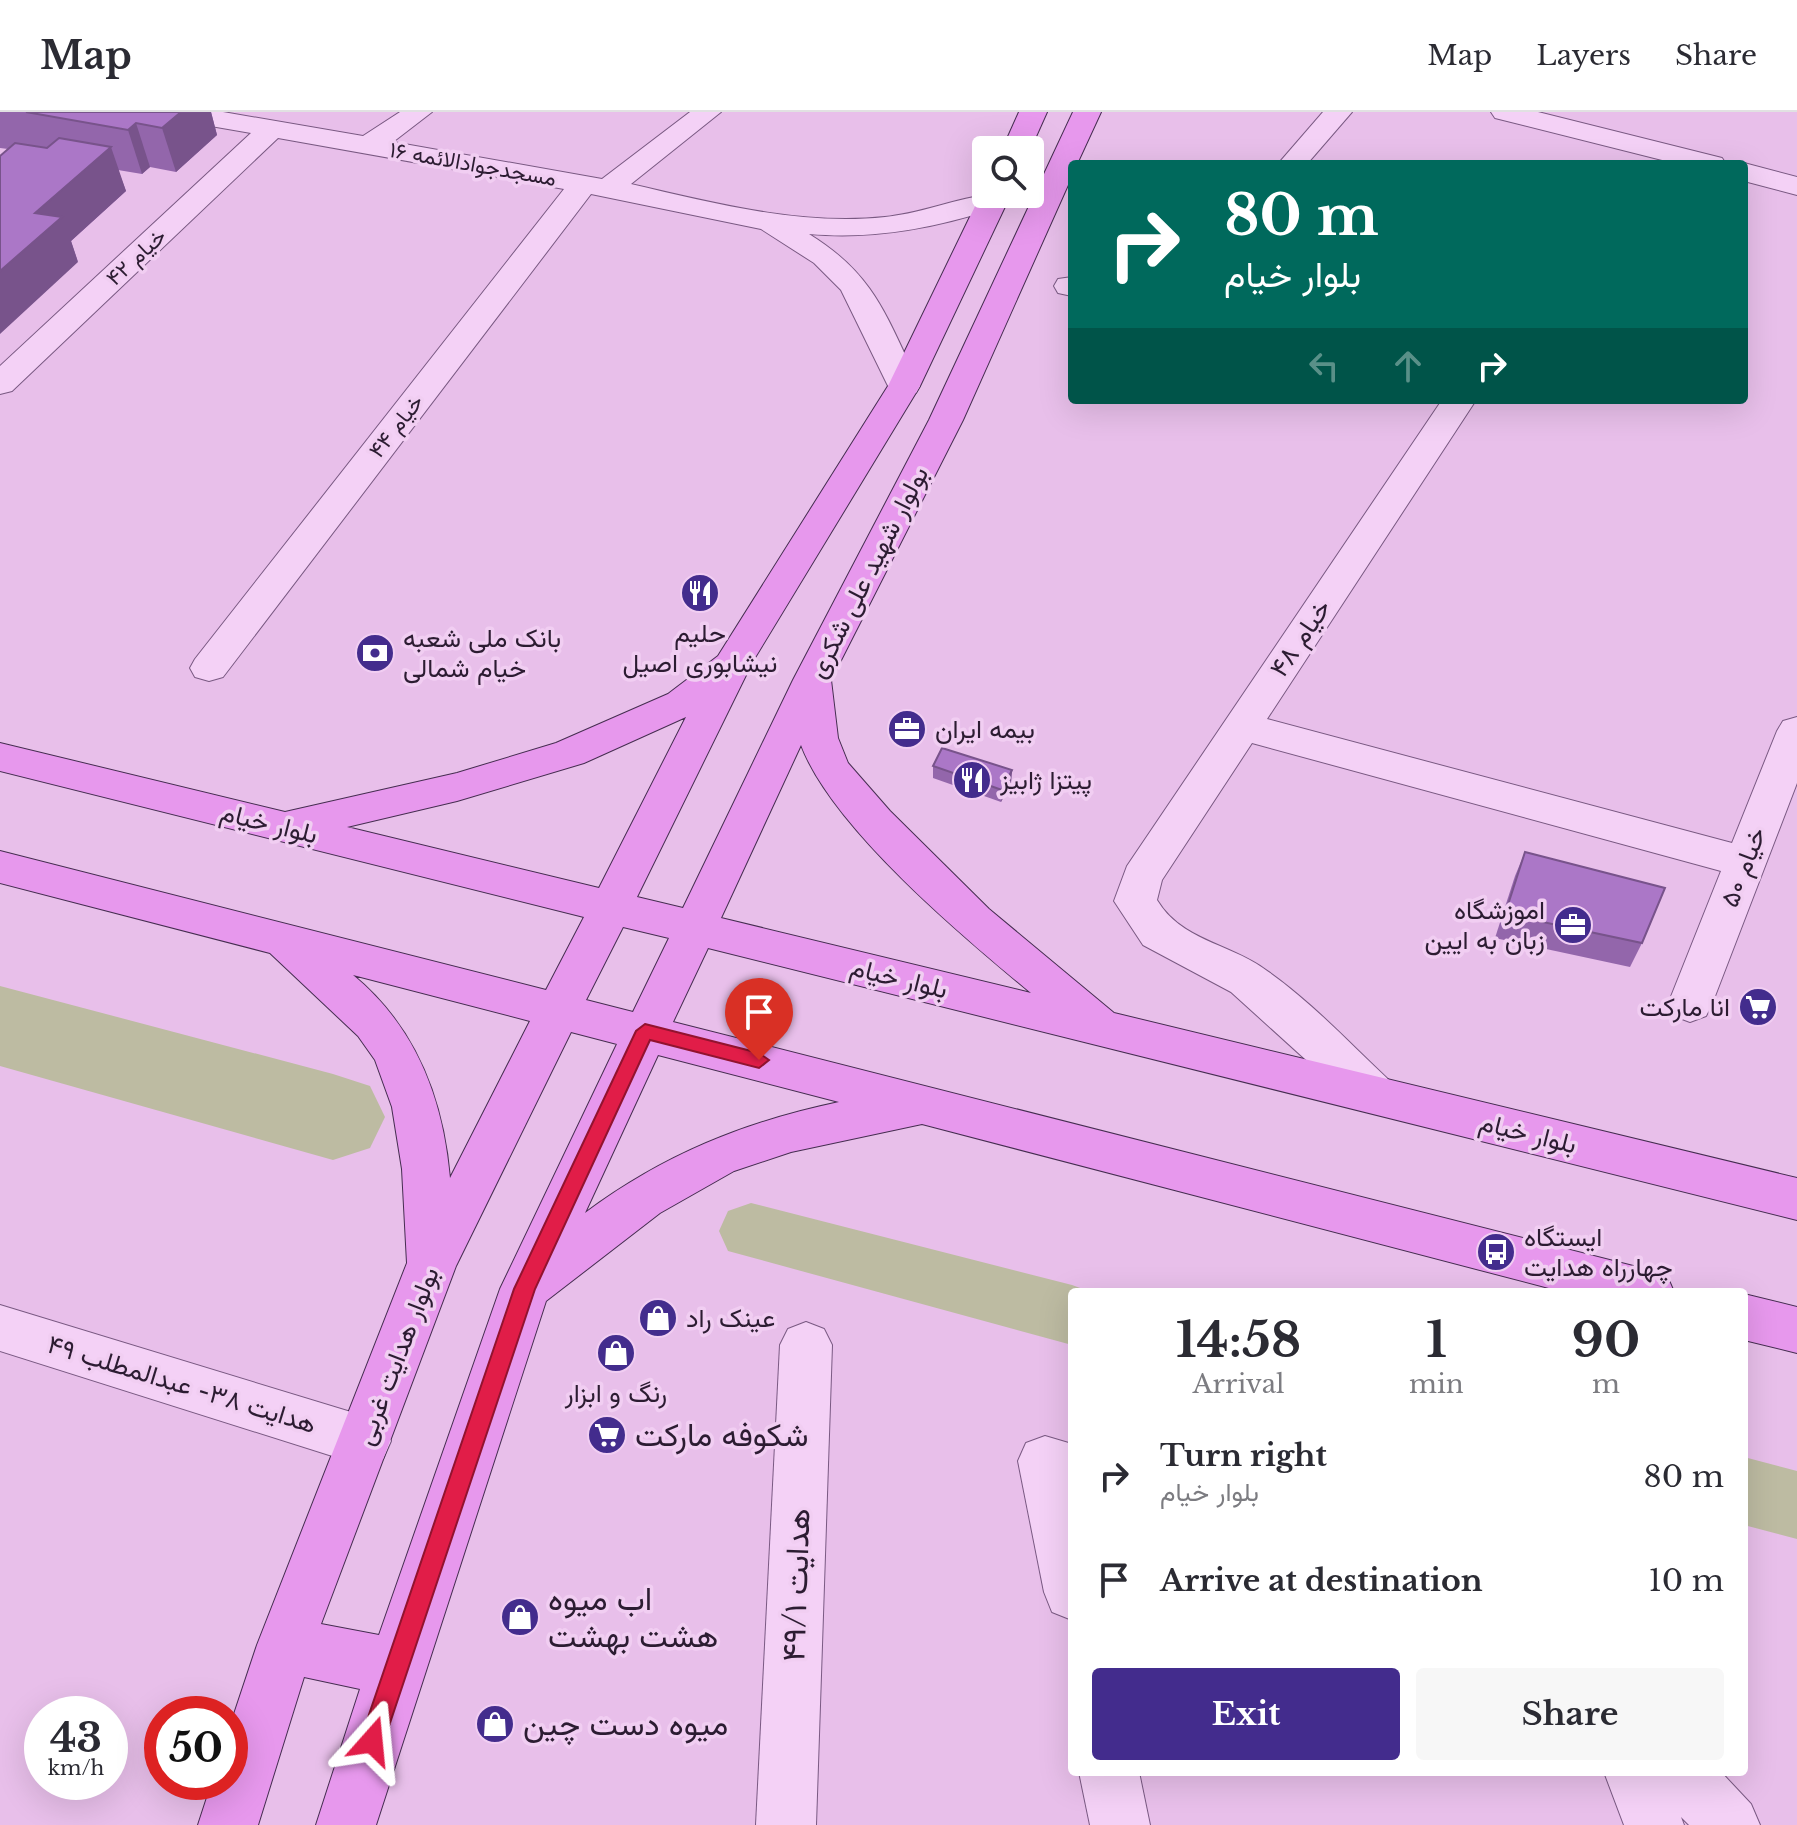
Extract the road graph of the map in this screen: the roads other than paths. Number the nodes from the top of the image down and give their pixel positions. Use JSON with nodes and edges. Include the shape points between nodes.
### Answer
{"nodes":[{"id":1,"x":176,"y":112,"type":"edge"},
{"id":2,"x":418,"y":112,"type":"edge"},
{"id":3,"x":707,"y":112,"type":"edge"},
{"id":4,"x":1033,"y":112,"type":"edge"},
{"id":5,"x":1087,"y":112,"type":"edge"},
{"id":6,"x":1338,"y":112,"type":"edge"},
{"id":7,"x":1505,"y":112,"type":"edge"},
{"id":8,"x":272,"y":129,"type":"junction"},
{"id":9,"x":1022,"y":136,"type":"edge"},
{"id":10,"x":1630,"y":143,"type":"edge"},
{"id":11,"x":368,"y":146,"type":"junction"},
{"id":12,"x":1296,"y":160,"type":"edge"},
{"id":13,"x":1696,"y":160,"type":"edge"},
{"id":14,"x":1748,"y":173,"type":"edge"},
{"id":15,"x":596,"y":186,"type":"junction"},
{"id":16,"x":1797,"y":186,"type":"edge"},
{"id":17,"x":972,"y":208,"type":"edge"},
{"id":18,"x":990,"y":208,"type":"edge"},
{"id":19,"x":769,"y":224,"type":"junction"},
{"id":20,"x":0,"y":384,"type":"edge"},
{"id":21,"x":904,"y":386,"type":"junction"},
{"id":22,"x":1456,"y":404,"type":"edge"},
{"id":23,"x":734,"y":661,"type":"junction"},
{"id":24,"x":209,"y":668,"type":"dead end"},
{"id":25,"x":812,"y":680,"type":"junction"},
{"id":26,"x":1241,"y":726,"type":"junction"},
{"id":27,"x":1797,"y":731,"type":"edge"},
{"id":28,"x":0,"y":757,"type":"edge"},
{"id":29,"x":284,"y":827,"type":"junction"},
{"id":30,"x":1744,"y":862,"type":"junction"},
{"id":31,"x":0,"y":867,"type":"edge"},
{"id":32,"x":611,"y":906,"type":"junction"},
{"id":33,"x":696,"y":926,"type":"junction"},
{"id":34,"x":283,"y":940,"type":"junction"},
{"id":35,"x":1690,"y":1004,"type":"dead end"},
{"id":36,"x":559,"y":1009,"type":"junction"},
{"id":37,"x":1108,"y":1030,"type":"junction"},
{"id":38,"x":645,"y":1031,"type":"junction"},
{"id":39,"x":1375,"y":1095,"type":"junction"},
{"id":40,"x":930,"y":1104,"type":"junction"},
{"id":41,"x":1797,"y":1199,"type":"edge"},
{"id":42,"x":432,"y":1263,"type":"junction"},
{"id":43,"x":1634,"y":1288,"type":"edge"},
{"id":44,"x":525,"y":1289,"type":"junction"},
{"id":45,"x":1748,"y":1318,"type":"edge"},
{"id":46,"x":0,"y":1328,"type":"edge"},
{"id":47,"x":1797,"y":1330,"type":"edge"},
{"id":48,"x":806,"y":1345,"type":"dead end"},
{"id":49,"x":364,"y":1441,"type":"junction"},
{"id":50,"x":1068,"y":1468,"type":"edge"},
{"id":51,"x":1068,"y":1573,"type":"edge"},
{"id":52,"x":285,"y":1645,"type":"junction"},
{"id":53,"x":396,"y":1667,"type":"junction"},
{"id":54,"x":1110,"y":1776,"type":"edge"},
{"id":55,"x":1636,"y":1776,"type":"edge"},
{"id":56,"x":1684,"y":1776,"type":"edge"},
{"id":57,"x":228,"y":1825,"type":"edge"},
{"id":58,"x":346,"y":1825,"type":"edge"},
{"id":59,"x":786,"y":1825,"type":"edge"},
{"id":60,"x":1120,"y":1825,"type":"edge"},
{"id":61,"x":1654,"y":1825,"type":"edge"},
{"id":62,"x":1730,"y":1825,"type":"edge"}],
"edges":[{"from":1,"to":8,"type":"street","name":"مسجدجوادالائمه ۱۶"},
{"from":2,"to":11,"type":"street"},
{"from":3,"to":15,"type":"street","name":"خیام ۴۴"},
{"from":4,"to":9,"type":"main road"},
{"from":5,"to":25,"type":"main road","name":"بولوار شهید علی شکری","via":[[946,420]]},
{"from":6,"to":12,"type":"street"},
{"from":7,"to":10,"type":"street"},
{"from":8,"to":11,"type":"street","name":"مسجدجوادالائمه ۱۶"},
{"from":8,"to":20,"type":"street","name":"خیام ۴۲"},
{"from":10,"to":13,"type":"street"},
{"from":11,"to":15,"type":"street","name":"مسجدجوادالائمه ۱۶"},
{"from":14,"to":16,"type":"street"},
{"from":15,"to":19,"type":"street","name":"مسجدجوادالائمه ۱۶"},
{"from":15,"to":24,"type":"street","name":"خیام ۴۴"},
{"from":17,"to":19,"type":"street","via":[[904,224],[846,229]]},
{"from":18,"to":21,"type":"main road"},
{"from":19,"to":21,"type":"street","via":[[825,257],[855,286]]},
{"from":21,"to":23,"type":"main road"},
{"from":22,"to":26,"type":"street","name":"خیام ۴۸"},
{"from":23,"to":29,"type":"main road","via":[[682,703],[570,753],[457,787]]},
{"from":23,"to":32,"type":"main road"},
{"from":25,"to":33,"type":"main road","name":"بولوار شهید علی شکری"},
{"from":25,"to":37,"type":"main road","via":[[818,738],[830,769],[974,921]]},
{"from":26,"to":30,"type":"street"},
{"from":26,"to":39,"type":"street","name":"خیام ۴۸","via":[[1142,877],[1135,901],[1147,925],[1168,943],[1245,979]]},
{"from":27,"to":30,"type":"street","name":"خیام ۵۰"},
{"from":28,"to":29,"type":"main road","name":"بلوار خیام"},
{"from":29,"to":32,"type":"main road","name":"بلوار خیام"},
{"from":30,"to":35,"type":"street","name":"خیام ۵۰"},
{"from":31,"to":34,"type":"main road"},
{"from":32,"to":33,"type":"main road","name":"بلوار خیام"},
{"from":32,"to":36,"type":"main road","name":"بولوار هدایت غربی"},
{"from":33,"to":37,"type":"main road","name":"بلوار خیام"},
{"from":33,"to":38,"type":"main road","name":"بولوار شهید علی شکری"},
{"from":34,"to":36,"type":"main road"},
{"from":34,"to":42,"type":"main road","via":[[374,1023],[405,1070],[419,1113]]},
{"from":36,"to":38,"type":"main road"},
{"from":36,"to":42,"type":"main road","name":"بولوار هدایت غربی"},
{"from":37,"to":39,"type":"main road","name":"بلوار خیام"},
{"from":38,"to":40,"type":"main road"},
{"from":38,"to":44,"type":"main road"},
{"from":39,"to":41,"type":"main road","name":"بلوار خیام"},
{"from":40,"to":43,"type":"main road"},
{"from":40,"to":44,"type":"main road","via":[[787,1132],[715,1157],[642,1199]]},
{"from":42,"to":49,"type":"main road","name":"بولوار هدایت غربی"},
{"from":44,"to":53,"type":"main road"},
{"from":45,"to":47,"type":"main road"},
{"from":46,"to":49,"type":"street","name":"هدایت ۳۸- عبدالمطلب ۴۹"},
{"from":48,"to":59,"type":"street","name":"هدایت ۴۹/۱"},
{"from":49,"to":52,"type":"main road","name":"بولوار هدایت غربی"},
{"from":50,"to":51,"type":"street","via":[[1045,1461]]},
{"from":52,"to":53,"type":"main road"},
{"from":52,"to":57,"type":"main road","name":"بولوار هدایت غربی"},
{"from":53,"to":58,"type":"main road"},
{"from":54,"to":60,"type":"street"},
{"from":55,"to":61,"type":"street"},
{"from":56,"to":62,"type":"street"}]}
